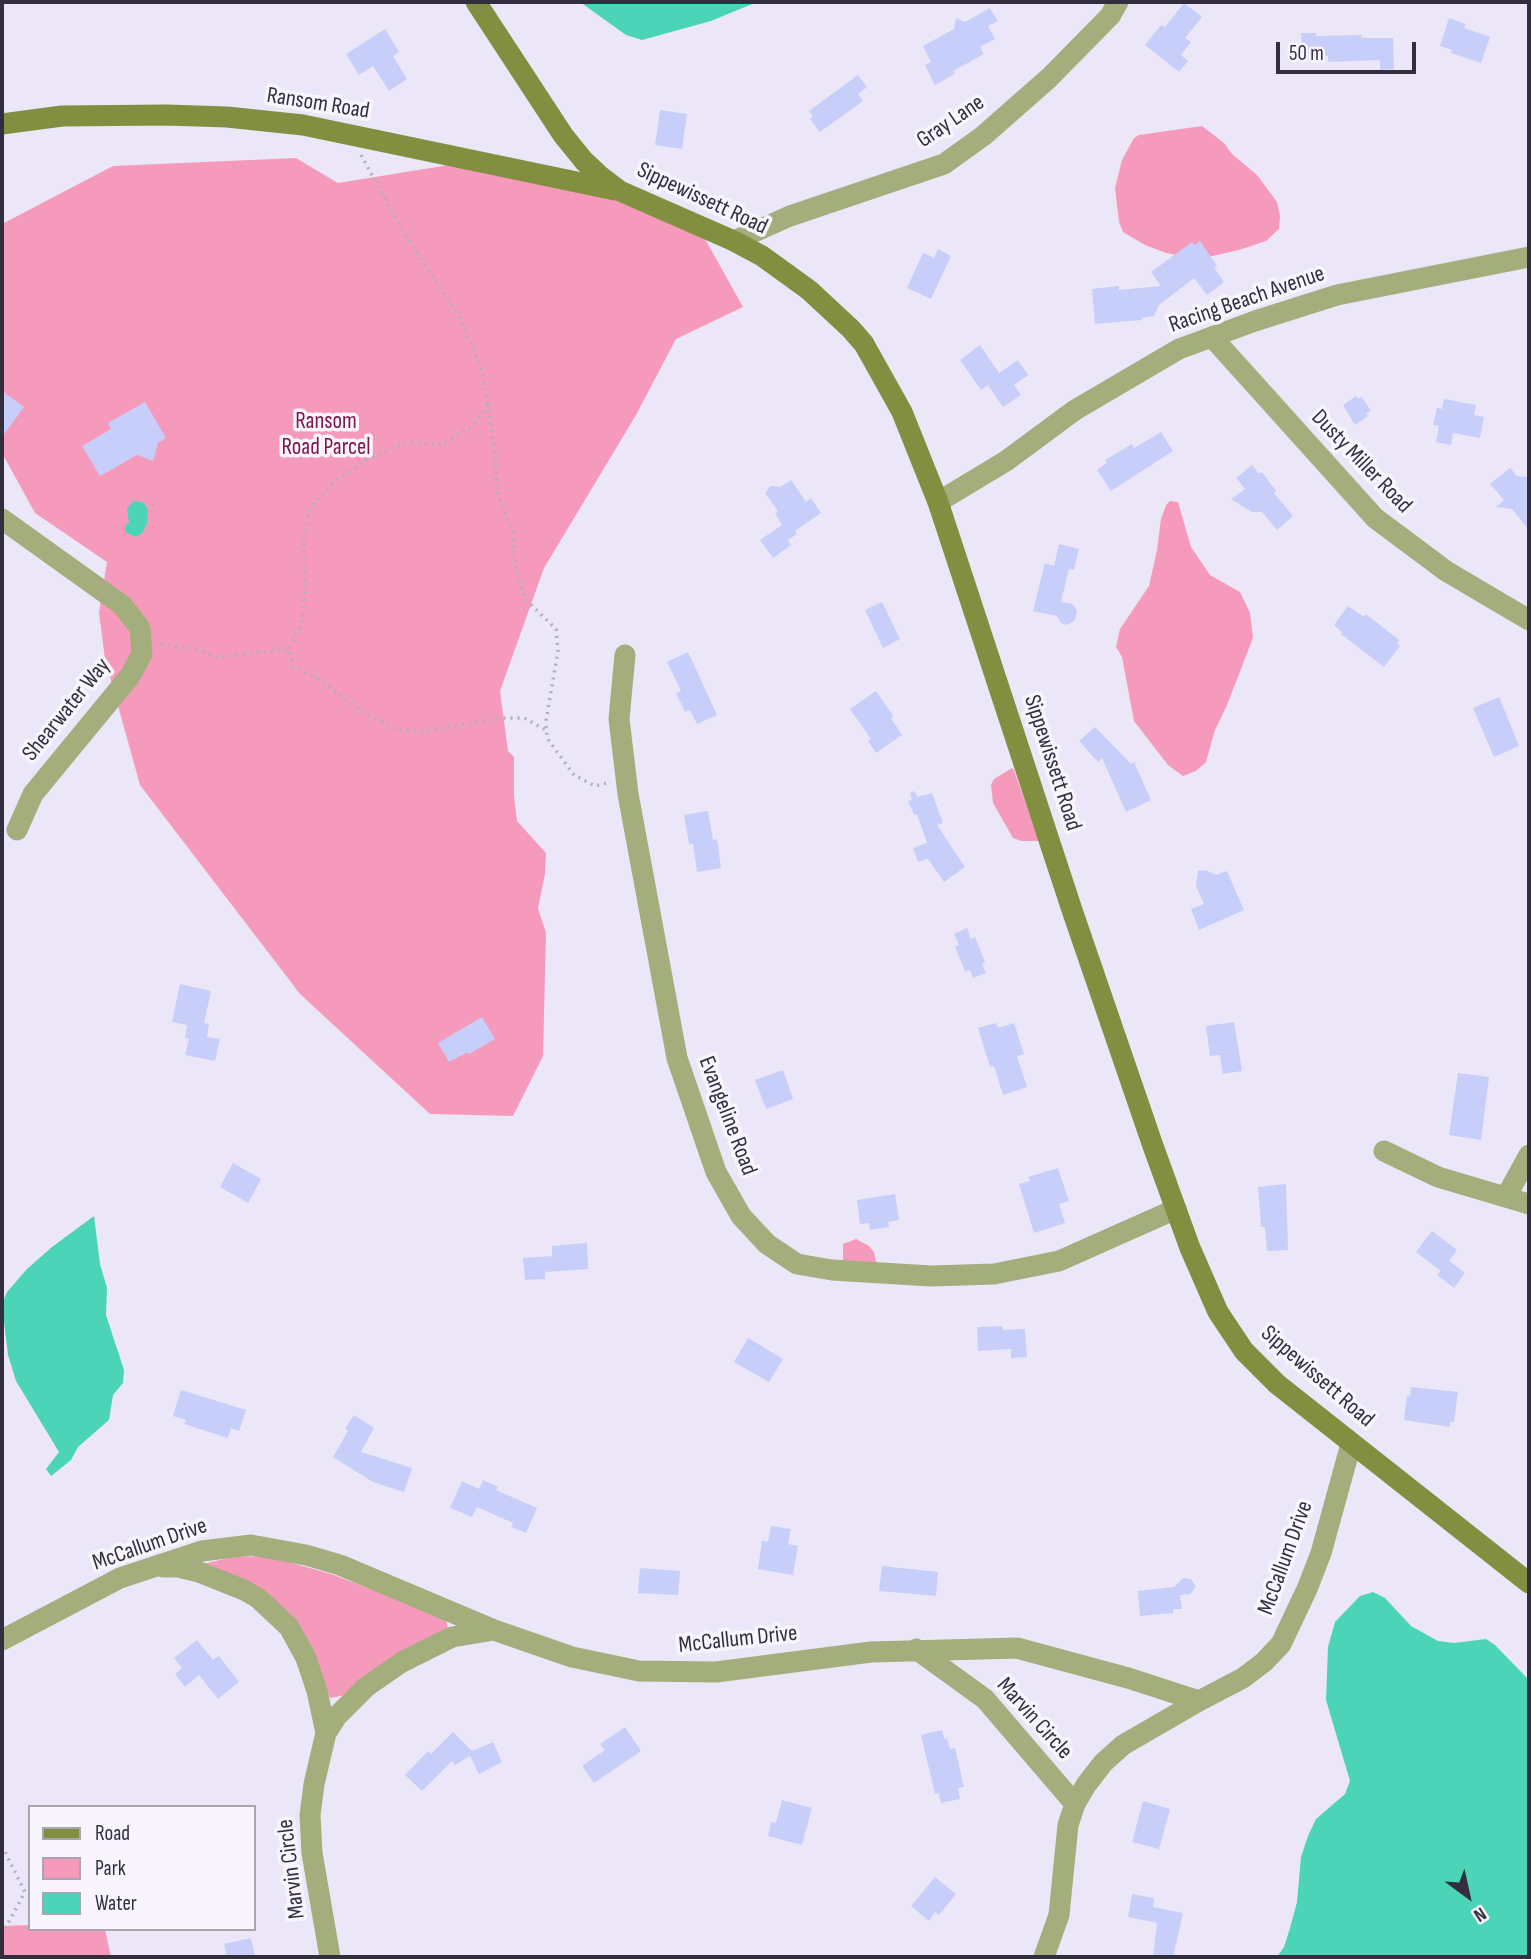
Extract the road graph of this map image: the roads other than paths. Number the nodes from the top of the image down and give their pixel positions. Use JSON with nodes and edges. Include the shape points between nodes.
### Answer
{"nodes":[{"id":1,"x":476,"y":2,"type":"edge"},
{"id":2,"x":1118,"y":2,"type":"edge"},
{"id":3,"x":2,"y":124,"type":"edge"},
{"id":4,"x":620,"y":191,"type":"junction"},
{"id":5,"x":734,"y":241,"type":"junction"},
{"id":6,"x":1529,"y":257,"type":"edge"},
{"id":7,"x":1212,"y":337,"type":"junction"},
{"id":8,"x":937,"y":502,"type":"junction"},
{"id":9,"x":2,"y":519,"type":"edge"},
{"id":10,"x":1529,"y":620,"type":"edge"},
{"id":11,"x":625,"y":655,"type":"dead end"},
{"id":12,"x":17,"y":830,"type":"dead end"},
{"id":13,"x":1384,"y":1151,"type":"dead end"},
{"id":14,"x":1529,"y":1155,"type":"edge"},
{"id":15,"x":1507,"y":1195,"type":"junction"},
{"id":16,"x":1529,"y":1204,"type":"edge"},
{"id":17,"x":1176,"y":1209,"type":"junction"},
{"id":18,"x":1351,"y":1444,"type":"junction"},
{"id":19,"x":151,"y":1567,"type":"junction"},
{"id":20,"x":1529,"y":1583,"type":"edge"},
{"id":21,"x":494,"y":1630,"type":"junction"},
{"id":22,"x":2,"y":1640,"type":"edge"},
{"id":23,"x":916,"y":1649,"type":"junction"},
{"id":24,"x":1199,"y":1701,"type":"junction"},
{"id":25,"x":326,"y":1733,"type":"junction"},
{"id":26,"x":1075,"y":1804,"type":"junction"},
{"id":27,"x":330,"y":1957,"type":"edge"},
{"id":28,"x":1044,"y":1957,"type":"edge"}],
"edges":[{"from":1,"to":4,"type":"main road","name":"Sippewissett Road","via":[[563,135],[584,161]]},
{"from":2,"to":5,"type":"street","name":"Gray Lane","via":[[1049,78],[984,136],[944,164],[790,216]]},
{"from":3,"to":4,"type":"main road","name":"Ransom Road","via":[[62,116],[167,115],[303,125]]},
{"from":4,"to":5,"type":"main road","name":"Sippewissett Road"},
{"from":5,"to":8,"type":"main road","name":"Sippewissett Road","via":[[808,290],[864,345],[902,412]]},
{"from":6,"to":7,"type":"street","name":"Racing Beach Avenue","via":[[1337,295]]},
{"from":7,"to":8,"type":"street","name":"Racing Beach Avenue","via":[[1179,349],[1086,404],[1006,461]]},
{"from":7,"to":10,"type":"street","name":"Dusty Miller Road","via":[[1375,518],[1446,571]]},
{"from":8,"to":17,"type":"main road","name":"Sippewissett Road"},
{"from":9,"to":12,"type":"street","name":"Shearwater Way","via":[[122,605],[140,628],[142,644],[142,654],[130,676],[33,794]]},
{"from":11,"to":17,"type":"street","name":"Evangeline Road","via":[[619,719],[677,1058],[716,1172],[741,1216],[776,1252],[797,1264],[832,1269],[931,1276],[994,1274],[1059,1261]]},
{"from":13,"to":15,"type":"street","via":[[1438,1177]]},
{"from":14,"to":15,"type":"street"},
{"from":15,"to":16,"type":"street"},
{"from":17,"to":18,"type":"main road","name":"Sippewissett Road","via":[[1207,1290],[1244,1351]]},
{"from":18,"to":20,"type":"main road","name":"Sippewissett Road"},
{"from":18,"to":24,"type":"street","name":"McCallum Drive","via":[[1321,1553],[1281,1644],[1243,1678]]},
{"from":19,"to":21,"type":"street","name":"McCallum Drive","via":[[202,1551],[251,1545],[272,1548],[340,1565]]},
{"from":19,"to":22,"type":"street","name":"McCallum Drive","via":[[120,1578]]},
{"from":19,"to":25,"type":"street","name":"Marvin Circle","via":[[178,1567],[220,1579],[273,1610],[289,1627],[306,1658]]},
{"from":21,"to":23,"type":"street","name":"McCallum Drive","via":[[606,1666],[671,1673]]},
{"from":21,"to":25,"type":"street","name":"Marvin Circle","via":[[452,1637],[402,1662],[351,1702]]},
{"from":23,"to":24,"type":"street","name":"McCallum Drive","via":[[1017,1648]]},
{"from":23,"to":26,"type":"street","name":"Marvin Circle","via":[[985,1699]]},
{"from":24,"to":26,"type":"street","name":"Marvin Circle","via":[[1123,1745],[1103,1763]]},
{"from":25,"to":27,"type":"street","name":"Marvin Circle","via":[[310,1815]]},
{"from":26,"to":28,"type":"street","name":"Marvin Circle","via":[[1068,1825],[1059,1915]]}]}
